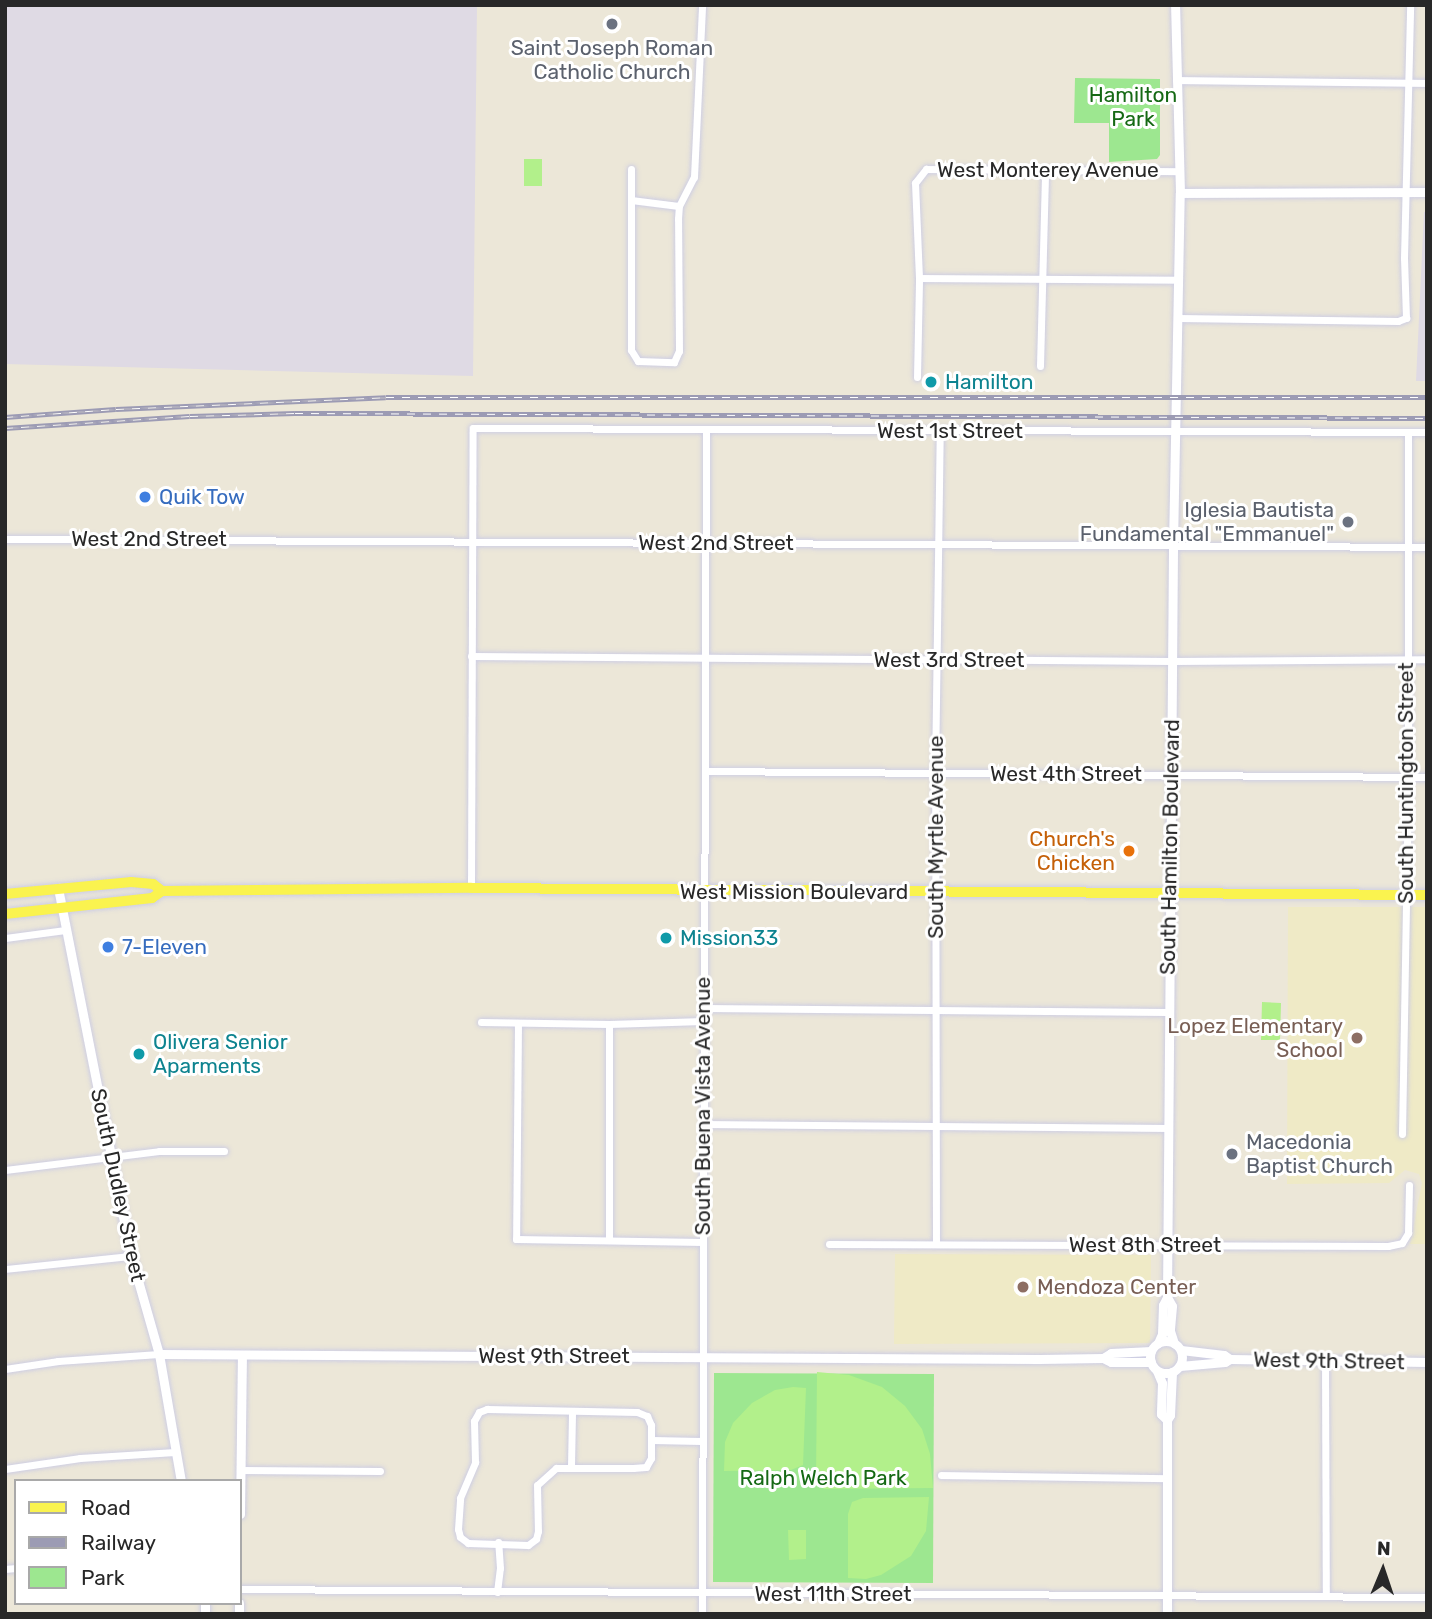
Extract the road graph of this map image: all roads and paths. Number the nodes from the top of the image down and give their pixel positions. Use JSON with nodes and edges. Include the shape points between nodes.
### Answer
{"nodes":[{"id":1,"x":702,"y":5,"type":"edge"},
{"id":2,"x":1175,"y":5,"type":"edge"},
{"id":3,"x":1410,"y":5,"type":"edge"},
{"id":4,"x":1176,"y":80,"type":"junction"},
{"id":5,"x":1410,"y":83,"type":"junction"},
{"id":6,"x":1427,"y":83,"type":"edge"},
{"id":7,"x":631,"y":169,"type":"dead end"},
{"id":8,"x":1045,"y":170,"type":"junction"},
{"id":9,"x":1179,"y":171,"type":"junction"},
{"id":10,"x":1406,"y":192,"type":"junction"},
{"id":11,"x":1427,"y":192,"type":"edge"},
{"id":12,"x":1180,"y":193,"type":"junction"},
{"id":13,"x":631,"y":201,"type":"junction"},
{"id":14,"x":679,"y":206,"type":"junction"},
{"id":15,"x":919,"y":278,"type":"junction"},
{"id":16,"x":1044,"y":278,"type":"junction"},
{"id":17,"x":1178,"y":280,"type":"junction"},
{"id":18,"x":1178,"y":318,"type":"junction"},
{"id":19,"x":1040,"y":366,"type":"dead end"},
{"id":20,"x":917,"y":377,"type":"dead end"},
{"id":21,"x":706,"y":429,"type":"junction"},
{"id":22,"x":940,"y":431,"type":"junction"},
{"id":23,"x":1176,"y":432,"type":"junction"},
{"id":24,"x":1408,"y":432,"type":"junction"},
{"id":25,"x":1427,"y":432,"type":"edge"},
{"id":26,"x":5,"y":539,"type":"edge"},
{"id":27,"x":473,"y":540,"type":"junction"},
{"id":28,"x":707,"y":544,"type":"junction"},
{"id":29,"x":940,"y":544,"type":"junction"},
{"id":30,"x":1172,"y":545,"type":"junction"},
{"id":31,"x":1408,"y":547,"type":"junction"},
{"id":32,"x":1427,"y":547,"type":"edge"},
{"id":33,"x":471,"y":656,"type":"junction"},
{"id":34,"x":705,"y":658,"type":"junction"},
{"id":35,"x":939,"y":659,"type":"junction"},
{"id":36,"x":1407,"y":659,"type":"junction"},
{"id":37,"x":1427,"y":659,"type":"edge"},
{"id":38,"x":1172,"y":662,"type":"junction"},
{"id":39,"x":705,"y":771,"type":"junction"},
{"id":40,"x":935,"y":773,"type":"junction"},
{"id":41,"x":1172,"y":775,"type":"junction"},
{"id":42,"x":1408,"y":776,"type":"junction"},
{"id":43,"x":1427,"y":777,"type":"edge"},
{"id":44,"x":58,"y":888,"type":"junction"},
{"id":45,"x":471,"y":888,"type":"junction"},
{"id":46,"x":162,"y":891,"type":"junction"},
{"id":47,"x":705,"y":891,"type":"junction"},
{"id":48,"x":936,"y":893,"type":"junction"},
{"id":49,"x":1170,"y":893,"type":"junction"},
{"id":50,"x":5,"y":894,"type":"edge"},
{"id":51,"x":1405,"y":895,"type":"junction"},
{"id":52,"x":1427,"y":895,"type":"edge"},
{"id":53,"x":61,"y":907,"type":"junction"},
{"id":54,"x":5,"y":914,"type":"edge"},
{"id":55,"x":65,"y":930,"type":"junction"},
{"id":56,"x":5,"y":938,"type":"edge"},
{"id":57,"x":703,"y":1007,"type":"junction"},
{"id":58,"x":936,"y":1008,"type":"junction"},
{"id":59,"x":1168,"y":1012,"type":"junction"},
{"id":60,"x":702,"y":1021,"type":"junction"},
{"id":61,"x":481,"y":1022,"type":"dead end"},
{"id":62,"x":518,"y":1023,"type":"junction"},
{"id":63,"x":609,"y":1024,"type":"junction"},
{"id":64,"x":703,"y":1124,"type":"junction"},
{"id":65,"x":936,"y":1126,"type":"junction"},
{"id":66,"x":1167,"y":1128,"type":"junction"},
{"id":67,"x":1402,"y":1133,"type":"dead end"},
{"id":68,"x":224,"y":1151,"type":"dead end"},
{"id":69,"x":112,"y":1158,"type":"junction"},
{"id":70,"x":5,"y":1170,"type":"edge"},
{"id":71,"x":1409,"y":1185,"type":"dead end"},
{"id":72,"x":609,"y":1239,"type":"junction"},
{"id":73,"x":703,"y":1242,"type":"junction"},
{"id":74,"x":829,"y":1244,"type":"dead end"},
{"id":75,"x":936,"y":1244,"type":"junction"},
{"id":76,"x":1168,"y":1245,"type":"junction"},
{"id":77,"x":131,"y":1256,"type":"junction"},
{"id":78,"x":5,"y":1269,"type":"edge"},
{"id":79,"x":1167,"y":1297,"type":"junction"},
{"id":80,"x":1158,"y":1343,"type":"junction"},
{"id":81,"x":1177,"y":1347,"type":"junction"},
{"id":82,"x":1151,"y":1352,"type":"junction"},
{"id":83,"x":159,"y":1354,"type":"junction"},
{"id":84,"x":242,"y":1356,"type":"junction"},
{"id":85,"x":703,"y":1356,"type":"junction"},
{"id":86,"x":1103,"y":1358,"type":"junction"},
{"id":87,"x":1230,"y":1359,"type":"junction"},
{"id":88,"x":1325,"y":1360,"type":"junction"},
{"id":89,"x":1151,"y":1362,"type":"junction"},
{"id":90,"x":1427,"y":1362,"type":"edge"},
{"id":91,"x":5,"y":1369,"type":"edge"},
{"id":92,"x":1176,"y":1369,"type":"junction"},
{"id":93,"x":1157,"y":1371,"type":"junction"},
{"id":94,"x":572,"y":1413,"type":"junction"},
{"id":95,"x":1167,"y":1420,"type":"junction"},
{"id":96,"x":652,"y":1440,"type":"junction"},
{"id":97,"x":701,"y":1441,"type":"junction"},
{"id":98,"x":175,"y":1451,"type":"junction"},
{"id":99,"x":571,"y":1466,"type":"junction"},
{"id":100,"x":5,"y":1469,"type":"edge"},
{"id":101,"x":240,"y":1470,"type":"junction"},
{"id":102,"x":380,"y":1471,"type":"dead end"},
{"id":103,"x":941,"y":1475,"type":"dead end"},
{"id":104,"x":1166,"y":1478,"type":"junction"},
{"id":105,"x":181,"y":1479,"type":"edge"},
{"id":106,"x":240,"y":1479,"type":"edge"},
{"id":107,"x":498,"y":1542,"type":"junction"},
{"id":108,"x":242,"y":1589,"type":"edge"},
{"id":109,"x":497,"y":1592,"type":"junction"},
{"id":110,"x":702,"y":1594,"type":"junction"},
{"id":111,"x":1167,"y":1595,"type":"junction"},
{"id":112,"x":1326,"y":1596,"type":"junction"},
{"id":113,"x":1427,"y":1597,"type":"edge"},
{"id":114,"x":702,"y":1614,"type":"edge"},
{"id":115,"x":1167,"y":1614,"type":"edge"}],
"edges":[{"from":1,"to":14,"type":"street","via":[[694,177]]},
{"from":2,"to":4,"type":"street","name":"South Hamilton Boulevard"},
{"from":3,"to":5,"type":"street"},
{"from":4,"to":5,"type":"street"},
{"from":4,"to":9,"type":"street","name":"South Hamilton Boulevard"},
{"from":5,"to":6,"type":"street"},
{"from":5,"to":10,"type":"street"},
{"from":7,"to":13,"type":"street"},
{"from":8,"to":9,"type":"street","name":"West Monterey Avenue"},
{"from":8,"to":15,"type":"street","name":"West Monterey Avenue","via":[[926,169],[915,183]]},
{"from":8,"to":16,"type":"street"},
{"from":9,"to":12,"type":"street","name":"South Hamilton Boulevard"},
{"from":10,"to":11,"type":"street","name":"West Monterey Avenue"},
{"from":10,"to":12,"type":"street","name":"West Monterey Avenue"},
{"from":10,"to":18,"type":"street","via":[[1406,314],[1402,320]]},
{"from":12,"to":17,"type":"street","name":"South Hamilton Boulevard"},
{"from":13,"to":14,"type":"street"},
{"from":13,"to":14,"type":"street","via":[[631,350],[638,361],[674,362],[679,351]]},
{"from":15,"to":16,"type":"street"},
{"from":15,"to":20,"type":"street"},
{"from":16,"to":17,"type":"street"},
{"from":16,"to":19,"type":"street"},
{"from":17,"to":18,"type":"street","name":"South Hamilton Boulevard"},
{"from":18,"to":23,"type":"street","name":"South Hamilton Boulevard"},
{"from":21,"to":22,"type":"street","name":"West 1st Street"},
{"from":21,"to":27,"type":"street","name":"West 1st Street","via":[[473,428]]},
{"from":21,"to":28,"type":"street","name":"South Buena Vista Avenue"},
{"from":22,"to":23,"type":"street","name":"West 1st Street"},
{"from":22,"to":29,"type":"street","name":"South Myrtle Avenue"},
{"from":23,"to":24,"type":"street","name":"West 1st Street"},
{"from":23,"to":30,"type":"street","name":"South Hamilton Boulevard"},
{"from":24,"to":25,"type":"street","name":"West 1st Street"},
{"from":24,"to":31,"type":"street","name":"South Huntington Street"},
{"from":26,"to":27,"type":"street","name":"West 2nd Street"},
{"from":27,"to":28,"type":"street","name":"West 2nd Street"},
{"from":27,"to":33,"type":"street"},
{"from":28,"to":29,"type":"street","name":"West 2nd Street"},
{"from":28,"to":34,"type":"street","name":"South Buena Vista Avenue"},
{"from":29,"to":30,"type":"street","name":"West 2nd Street"},
{"from":29,"to":35,"type":"street","name":"South Myrtle Avenue"},
{"from":30,"to":31,"type":"street","name":"West 2nd Street"},
{"from":30,"to":38,"type":"street","name":"South Hamilton Boulevard"},
{"from":31,"to":32,"type":"street","name":"West 2nd Street"},
{"from":31,"to":36,"type":"street","name":"South Huntington Street"},
{"from":33,"to":34,"type":"street","name":"West 3rd Street"},
{"from":33,"to":45,"type":"street"},
{"from":34,"to":35,"type":"street","name":"West 3rd Street"},
{"from":34,"to":39,"type":"street","name":"South Buena Vista Avenue"},
{"from":35,"to":38,"type":"street","name":"West 3rd Street"},
{"from":35,"to":40,"type":"street","name":"South Myrtle Avenue"},
{"from":36,"to":37,"type":"street","name":"West 3rd Street"},
{"from":36,"to":38,"type":"street","name":"West 3rd Street"},
{"from":36,"to":42,"type":"street","name":"South Huntington Street"},
{"from":38,"to":41,"type":"street","name":"South Hamilton Boulevard"},
{"from":39,"to":40,"type":"street","name":"West 4th Street"},
{"from":39,"to":47,"type":"street","name":"South Buena Vista Avenue"},
{"from":40,"to":41,"type":"street","name":"West 4th Street"},
{"from":40,"to":48,"type":"street","name":"South Myrtle Avenue"},
{"from":41,"to":42,"type":"street","name":"West 4th Street"},
{"from":41,"to":49,"type":"street","name":"South Hamilton Boulevard"},
{"from":42,"to":43,"type":"street","name":"West 4th Street"},
{"from":42,"to":51,"type":"street","name":"South Huntington Street"},
{"from":44,"to":46,"type":"main road","name":"West Mission Boulevard","via":[[131,882],[153,884]]},
{"from":44,"to":50,"type":"main road","name":"West Mission Boulevard"},
{"from":44,"to":53,"type":"street","name":"South Dudley Street"},
{"from":45,"to":46,"type":"main road","name":"West Mission Boulevard"},
{"from":45,"to":47,"type":"main road","name":"West Mission Boulevard"},
{"from":46,"to":53,"type":"main road","name":"West Mission Boulevard","via":[[152,898]]},
{"from":47,"to":48,"type":"main road","name":"West Mission Boulevard"},
{"from":47,"to":57,"type":"street","name":"South Buena Vista Avenue"},
{"from":48,"to":49,"type":"main road","name":"West Mission Boulevard"},
{"from":48,"to":58,"type":"street","name":"South Myrtle Avenue"},
{"from":49,"to":51,"type":"main road","name":"West Mission Boulevard"},
{"from":49,"to":59,"type":"street","name":"South Hamilton Boulevard"},
{"from":51,"to":52,"type":"main road","name":"West Mission Boulevard"},
{"from":51,"to":67,"type":"street","name":"South Huntington Street"},
{"from":53,"to":54,"type":"main road","name":"West Mission Boulevard"},
{"from":53,"to":55,"type":"street","name":"South Dudley Street"},
{"from":55,"to":56,"type":"street"},
{"from":55,"to":69,"type":"street","name":"South Dudley Street"},
{"from":57,"to":58,"type":"street"},
{"from":57,"to":60,"type":"street","name":"South Buena Vista Avenue"},
{"from":58,"to":59,"type":"street"},
{"from":58,"to":65,"type":"street","name":"South Myrtle Avenue"},
{"from":59,"to":66,"type":"street","name":"South Hamilton Boulevard"},
{"from":60,"to":63,"type":"street"},
{"from":60,"to":64,"type":"street","name":"South Buena Vista Avenue"},
{"from":61,"to":62,"type":"street"},
{"from":62,"to":63,"type":"street"},
{"from":62,"to":72,"type":"street","via":[[516,1239]]},
{"from":63,"to":72,"type":"street"},
{"from":64,"to":65,"type":"street"},
{"from":64,"to":73,"type":"street","name":"South Buena Vista Avenue"},
{"from":65,"to":66,"type":"street"},
{"from":65,"to":75,"type":"street","name":"South Myrtle Avenue"},
{"from":66,"to":76,"type":"street","name":"South Hamilton Boulevard"},
{"from":68,"to":69,"type":"street","via":[[159,1151]]},
{"from":69,"to":70,"type":"street"},
{"from":69,"to":77,"type":"street","name":"South Dudley Street"},
{"from":71,"to":76,"type":"street","name":"West 8th Street","via":[[1408,1233],[1402,1243]]},
{"from":72,"to":73,"type":"street"},
{"from":73,"to":85,"type":"street","name":"South Buena Vista Avenue"},
{"from":74,"to":75,"type":"street","name":"West 8th Street"},
{"from":75,"to":76,"type":"street","name":"West 8th Street"},
{"from":76,"to":79,"type":"street","name":"South Hamilton Boulevard"},
{"from":77,"to":78,"type":"street"},
{"from":77,"to":83,"type":"street","name":"South Dudley Street"},
{"from":79,"to":80,"type":"street","name":"South Hamilton Boulevard"},
{"from":79,"to":81,"type":"street","name":"South Hamilton Boulevard","via":[[1172,1306],[1170,1331]]},
{"from":80,"to":81,"type":"street"},
{"from":80,"to":82,"type":"street"},
{"from":81,"to":87,"type":"street","name":"West 9th Street"},
{"from":81,"to":92,"type":"street"},
{"from":82,"to":86,"type":"street","name":"West 9th Street","via":[[1111,1353]]},
{"from":82,"to":89,"type":"street"},
{"from":83,"to":84,"type":"street","name":"West 9th Street"},
{"from":83,"to":91,"type":"street","name":"West 9th Street"},
{"from":83,"to":98,"type":"street","name":"South Dudley Street"},
{"from":84,"to":85,"type":"street","name":"West 9th Street"},
{"from":84,"to":101,"type":"street"},
{"from":85,"to":86,"type":"street","name":"West 9th Street"},
{"from":85,"to":97,"type":"street","name":"South Buena Vista Avenue"},
{"from":86,"to":89,"type":"street","name":"West 9th Street"},
{"from":87,"to":88,"type":"street","name":"West 9th Street"},
{"from":87,"to":92,"type":"street","name":"West 9th Street"},
{"from":88,"to":90,"type":"street","name":"West 9th Street"},
{"from":88,"to":112,"type":"street"},
{"from":89,"to":93,"type":"street"},
{"from":92,"to":93,"type":"street"},
{"from":92,"to":95,"type":"street"},
{"from":93,"to":95,"type":"street","via":[[1162,1383],[1161,1414]]},
{"from":94,"to":96,"type":"street","via":[[637,1412],[647,1416]]},
{"from":94,"to":99,"type":"street"},
{"from":94,"to":107,"type":"street","via":[[479,1412],[474,1421],[475,1462],[460,1498],[458,1529],[468,1544]]},
{"from":95,"to":104,"type":"street"},
{"from":96,"to":97,"type":"street"},
{"from":96,"to":99,"type":"street","via":[[646,1467]]},
{"from":97,"to":110,"type":"street","name":"South Buena Vista Avenue"},
{"from":98,"to":100,"type":"street"},
{"from":98,"to":105,"type":"street","name":"South Dudley Street"},
{"from":99,"to":107,"type":"street","via":[[556,1468],[537,1485],[536,1539],[528,1545]]},
{"from":101,"to":102,"type":"street"},
{"from":101,"to":106,"type":"street"},
{"from":103,"to":104,"type":"street"},
{"from":104,"to":111,"type":"street"},
{"from":107,"to":109,"type":"street"},
{"from":108,"to":109,"type":"street","name":"West 11th Street"},
{"from":109,"to":110,"type":"street","name":"West 11th Street"},
{"from":110,"to":111,"type":"street","name":"West 11th Street"},
{"from":110,"to":114,"type":"street","name":"South Buena Vista Avenue"},
{"from":111,"to":112,"type":"street","name":"West 11th Street"},
{"from":111,"to":115,"type":"street"},
{"from":112,"to":113,"type":"street","name":"West 11th Street"}]}
